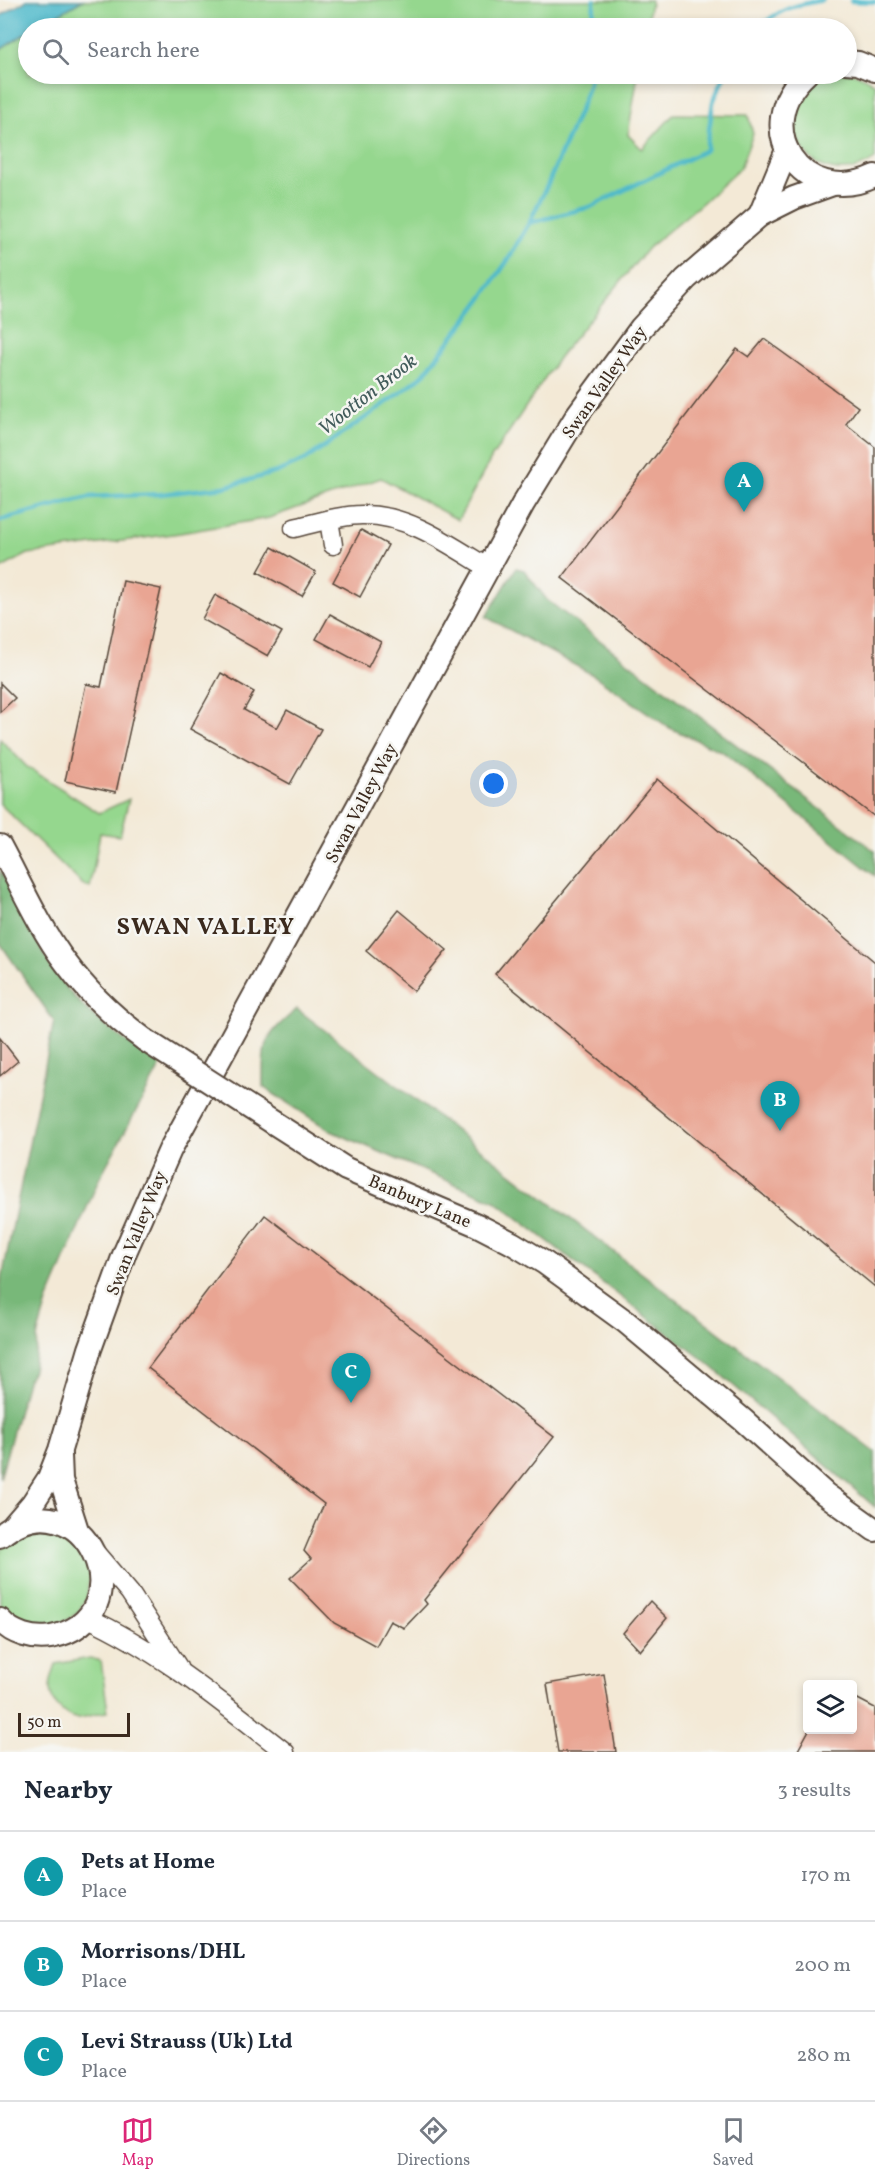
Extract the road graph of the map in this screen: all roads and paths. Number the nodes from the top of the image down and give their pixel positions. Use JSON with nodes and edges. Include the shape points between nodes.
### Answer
{"nodes":[{"id":1,"x":857,"y":63,"type":"edge"},
{"id":2,"x":875,"y":70,"type":"edge"},
{"id":3,"x":795,"y":84,"type":"edge"},
{"id":4,"x":787,"y":150,"type":"junction"},
{"id":5,"x":875,"y":176,"type":"edge"},
{"id":6,"x":833,"y":184,"type":"junction"},
{"id":7,"x":760,"y":215,"type":"junction"},
{"id":8,"x":329,"y":520,"type":"junction"},
{"id":9,"x":294,"y":528,"type":"dead end"},
{"id":10,"x":333,"y":545,"type":"dead end"},
{"id":11,"x":488,"y":568,"type":"junction"},
{"id":12,"x":0,"y":846,"type":"edge"},
{"id":13,"x":60,"y":1450,"type":"junction"},
{"id":14,"x":76,"y":1530,"type":"junction"},
{"id":15,"x":875,"y":1530,"type":"edge"},
{"id":16,"x":7,"y":1531,"type":"edge"},
{"id":17,"x":95,"y":1552,"type":"junction"},
{"id":18,"x":86,"y":1617,"type":"junction"},
{"id":19,"x":0,"y":1620,"type":"edge"},
{"id":20,"x":183,"y":1673,"type":"junction"},
{"id":21,"x":285,"y":1752,"type":"edge"}],
"edges":[{"from":1,"to":2,"type":"street"},
{"from":3,"to":4,"type":"street","via":[[784,107],[782,133]]},
{"from":4,"to":6,"type":"street","via":[[810,176]]},
{"from":4,"to":7,"type":"street","name":"Swan Valley Way"},
{"from":5,"to":6,"type":"street","via":[[861,182]]},
{"from":6,"to":7,"type":"street","name":"Swan Valley Way"},
{"from":7,"to":11,"type":"street","name":"Swan Valley Way","via":[[686,279],[641,327],[578,414]]},
{"from":8,"to":9,"type":"street"},
{"from":8,"to":10,"type":"street"},
{"from":8,"to":11,"type":"street","via":[[382,516],[428,531]]},
{"from":11,"to":13,"type":"street","name":"Swan Valley Way","via":[[170,1150],[125,1252]]},
{"from":12,"to":15,"type":"street","name":"Banbury Lane","bridge":true,"via":[[65,962],[116,1018],[346,1169],[477,1225],[555,1270],[626,1322],[825,1494]]},
{"from":13,"to":14,"type":"street","name":"Swan Valley Way","via":[[61,1480]]},
{"from":13,"to":16,"type":"street","name":"Swan Valley Way","via":[[49,1478],[32,1504]]},
{"from":14,"to":16,"type":"street","via":[[46,1519],[29,1520]]},
{"from":14,"to":17,"type":"street"},
{"from":17,"to":18,"type":"street","via":[[100,1586],[96,1603]]},
{"from":17,"to":20,"type":"street","via":[[130,1593]]},
{"from":18,"to":19,"type":"street","via":[[62,1634],[43,1638],[23,1635]]},
{"from":18,"to":20,"type":"street"},
{"from":20,"to":21,"type":"street"}]}
